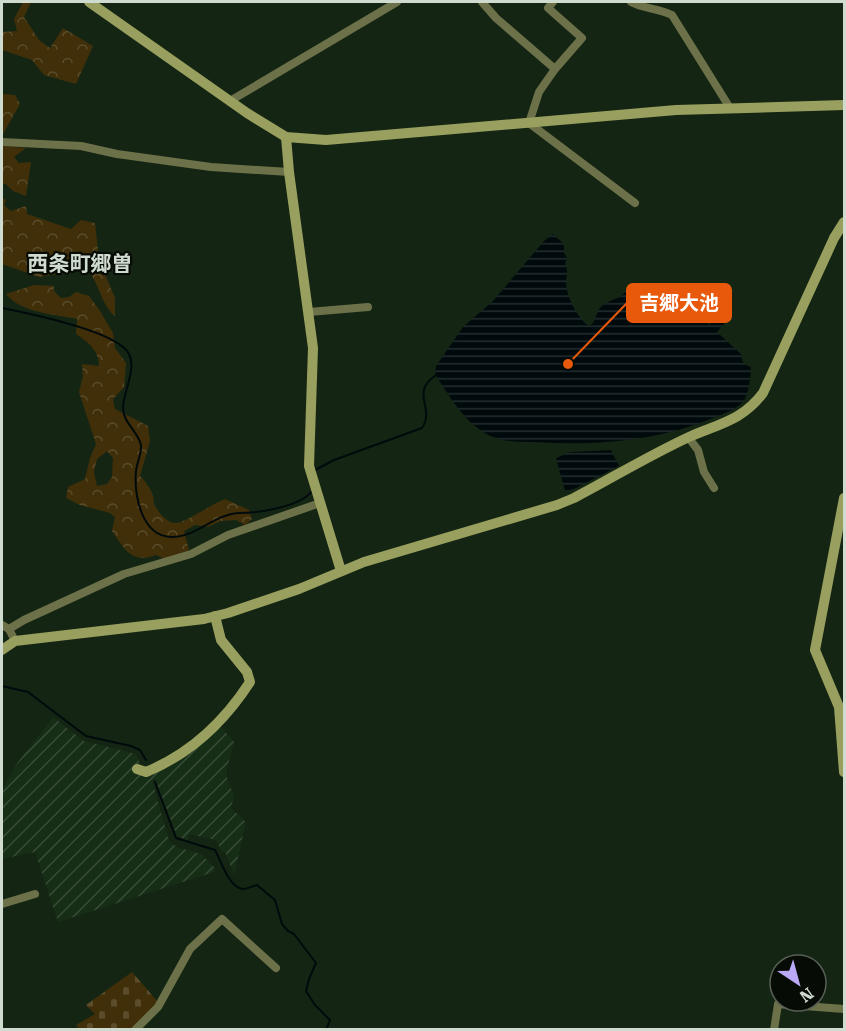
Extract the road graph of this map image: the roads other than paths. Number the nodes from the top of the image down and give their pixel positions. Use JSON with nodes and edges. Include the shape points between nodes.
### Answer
{"nodes":[{"id":1,"x":89,"y":2,"type":"edge"},
{"id":2,"x":397,"y":2,"type":"edge"},
{"id":3,"x":482,"y":2,"type":"edge"},
{"id":4,"x":553,"y":2,"type":"edge"},
{"id":5,"x":631,"y":2,"type":"edge"},
{"id":6,"x":555,"y":69,"type":"junction"},
{"id":7,"x":230,"y":101,"type":"junction"},
{"id":8,"x":844,"y":105,"type":"edge"},
{"id":9,"x":730,"y":108,"type":"junction"},
{"id":10,"x":529,"y":123,"type":"junction"},
{"id":11,"x":286,"y":137,"type":"junction"},
{"id":12,"x":2,"y":142,"type":"edge"},
{"id":13,"x":289,"y":172,"type":"junction"},
{"id":14,"x":635,"y":203,"type":"dead end"},
{"id":15,"x":844,"y":222,"type":"edge"},
{"id":16,"x":368,"y":307,"type":"dead end"},
{"id":17,"x":309,"y":312,"type":"junction"},
{"id":18,"x":688,"y":437,"type":"junction"},
{"id":19,"x":714,"y":488,"type":"dead end"},
{"id":20,"x":844,"y":498,"type":"edge"},
{"id":21,"x":320,"y":503,"type":"junction"},
{"id":22,"x":341,"y":571,"type":"junction"},
{"id":23,"x":215,"y":616,"type":"junction"},
{"id":24,"x":5,"y":627,"type":"edge"},
{"id":25,"x":15,"y":641,"type":"junction"},
{"id":26,"x":2,"y":650,"type":"edge"},
{"id":27,"x":843,"y":733,"type":"edge"},
{"id":28,"x":136,"y":769,"type":"dead end"},
{"id":29,"x":844,"y":772,"type":"edge"},
{"id":30,"x":35,"y":894,"type":"dead end"},
{"id":31,"x":2,"y":904,"type":"edge"},
{"id":32,"x":276,"y":968,"type":"dead end"},
{"id":33,"x":844,"y":1009,"type":"edge"},
{"id":34,"x":135,"y":1029,"type":"edge"},
{"id":35,"x":774,"y":1029,"type":"edge"}],
"edges":[{"from":1,"to":7,"type":"street"},
{"from":2,"to":7,"type":"street"},
{"from":3,"to":6,"type":"street"},
{"from":4,"to":6,"type":"street","via":[[548,8],[582,38]]},
{"from":5,"to":9,"type":"street","via":[[672,15]]},
{"from":6,"to":10,"type":"street","via":[[539,92]]},
{"from":7,"to":11,"type":"street"},
{"from":8,"to":9,"type":"street"},
{"from":9,"to":10,"type":"street"},
{"from":10,"to":11,"type":"street","via":[[326,140]]},
{"from":10,"to":14,"type":"street"},
{"from":11,"to":13,"type":"street"},
{"from":12,"to":13,"type":"street","via":[[81,146],[211,167]]},
{"from":13,"to":17,"type":"street"},
{"from":15,"to":18,"type":"street","via":[[756,403],[737,418]]},
{"from":16,"to":17,"type":"street"},
{"from":17,"to":21,"type":"street","via":[[313,348],[309,466]]},
{"from":18,"to":19,"type":"street","via":[[698,450],[704,472]]},
{"from":18,"to":22,"type":"street","via":[[557,505]]},
{"from":20,"to":27,"type":"street","via":[[815,650],[839,707]]},
{"from":21,"to":22,"type":"street"},
{"from":21,"to":24,"type":"street","via":[[228,535],[191,554],[124,574]]},
{"from":22,"to":23,"type":"street","via":[[270,600]]},
{"from":23,"to":25,"type":"street"},
{"from":23,"to":28,"type":"street","via":[[221,640],[247,672],[250,682],[235,705],[198,741],[154,769]]},
{"from":24,"to":25,"type":"street"},
{"from":25,"to":26,"type":"street"},
{"from":27,"to":29,"type":"street"},
{"from":30,"to":31,"type":"street"},
{"from":32,"to":34,"type":"street","via":[[222,919],[190,949],[158,1007]]},
{"from":33,"to":35,"type":"street","via":[[778,1004]]}]}
